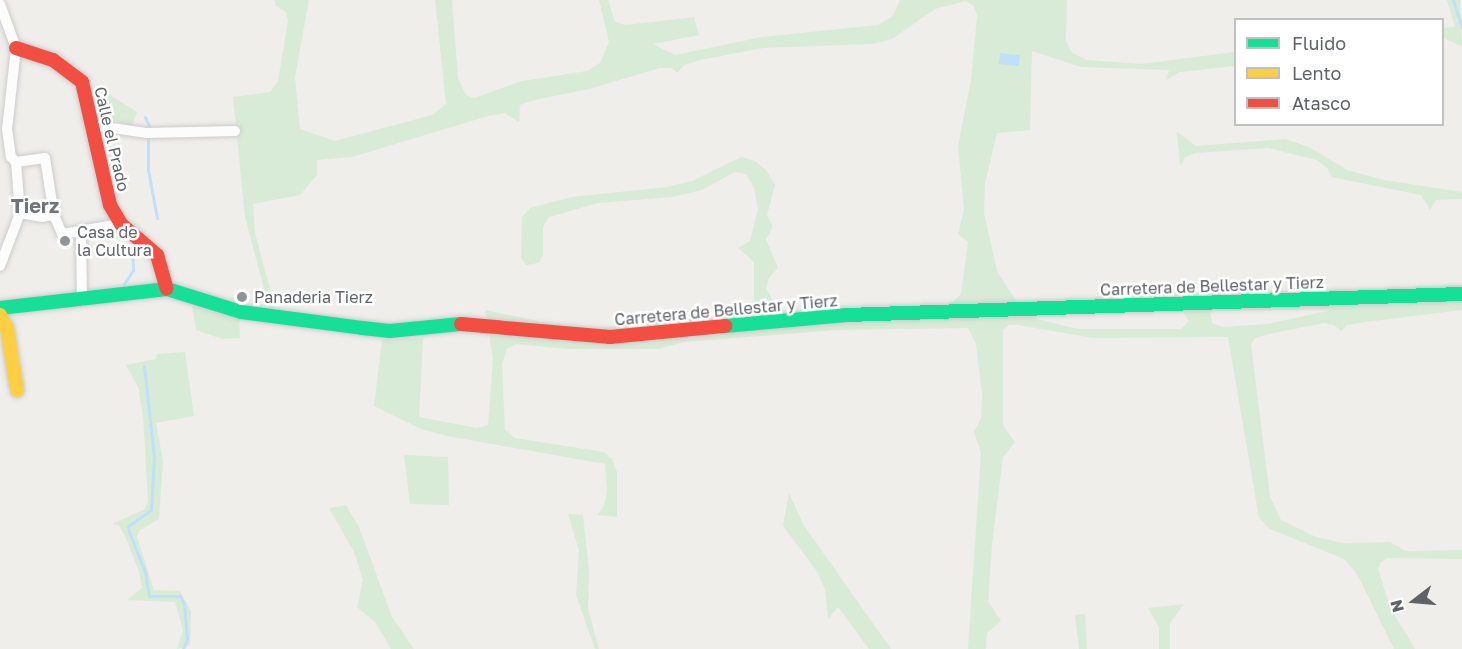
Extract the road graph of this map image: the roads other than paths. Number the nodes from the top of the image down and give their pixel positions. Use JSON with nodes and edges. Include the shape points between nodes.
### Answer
{"nodes":[{"id":1,"x":0,"y":4,"type":"edge"},
{"id":2,"x":16,"y":48,"type":"junction"},
{"id":3,"x":92,"y":125,"type":"junction"},
{"id":4,"x":235,"y":131,"type":"dead end"},
{"id":5,"x":14,"y":160,"type":"junction"},
{"id":6,"x":20,"y":213,"type":"junction"},
{"id":7,"x":54,"y":215,"type":"junction"},
{"id":8,"x":121,"y":224,"type":"junction"},
{"id":9,"x":81,"y":231,"type":"junction"},
{"id":10,"x":0,"y":266,"type":"edge"},
{"id":11,"x":167,"y":289,"type":"junction"},
{"id":12,"x":1462,"y":294,"type":"edge"},
{"id":13,"x":82,"y":301,"type":"junction"},
{"id":14,"x":0,"y":308,"type":"edge"},
{"id":15,"x":0,"y":315,"type":"edge"},
{"id":16,"x":17,"y":390,"type":"dead end"}],
"edges":[{"from":1,"to":2,"type":"street"},
{"from":2,"to":3,"type":"street","name":"Calle el Prado","via":[[53,60],[82,82]]},
{"from":2,"to":5,"type":"street","via":[[6,114]]},
{"from":3,"to":4,"type":"street","via":[[147,133]]},
{"from":3,"to":8,"type":"street","name":"Calle el Prado","via":[[110,205]]},
{"from":5,"to":6,"type":"street"},
{"from":5,"to":7,"type":"street","via":[[45,158]]},
{"from":6,"to":7,"type":"street","via":[[42,218]]},
{"from":6,"to":10,"type":"street"},
{"from":7,"to":9,"type":"street","via":[[62,234]]},
{"from":8,"to":9,"type":"street"},
{"from":8,"to":11,"type":"street","name":"Calle el Prado","via":[[157,255]]},
{"from":9,"to":13,"type":"street"},
{"from":11,"to":12,"type":"street","name":"Carretera de Bellestar y Tierz","via":[[241,312],[362,328],[390,331],[471,323],[610,337],[847,315]]},
{"from":11,"to":13,"type":"street","name":"Carretera de Bellestar y Tierz"},
{"from":13,"to":14,"type":"street","name":"Carretera de Bellestar y Tierz"},
{"from":15,"to":16,"type":"street","via":[[7,328]]}]}
